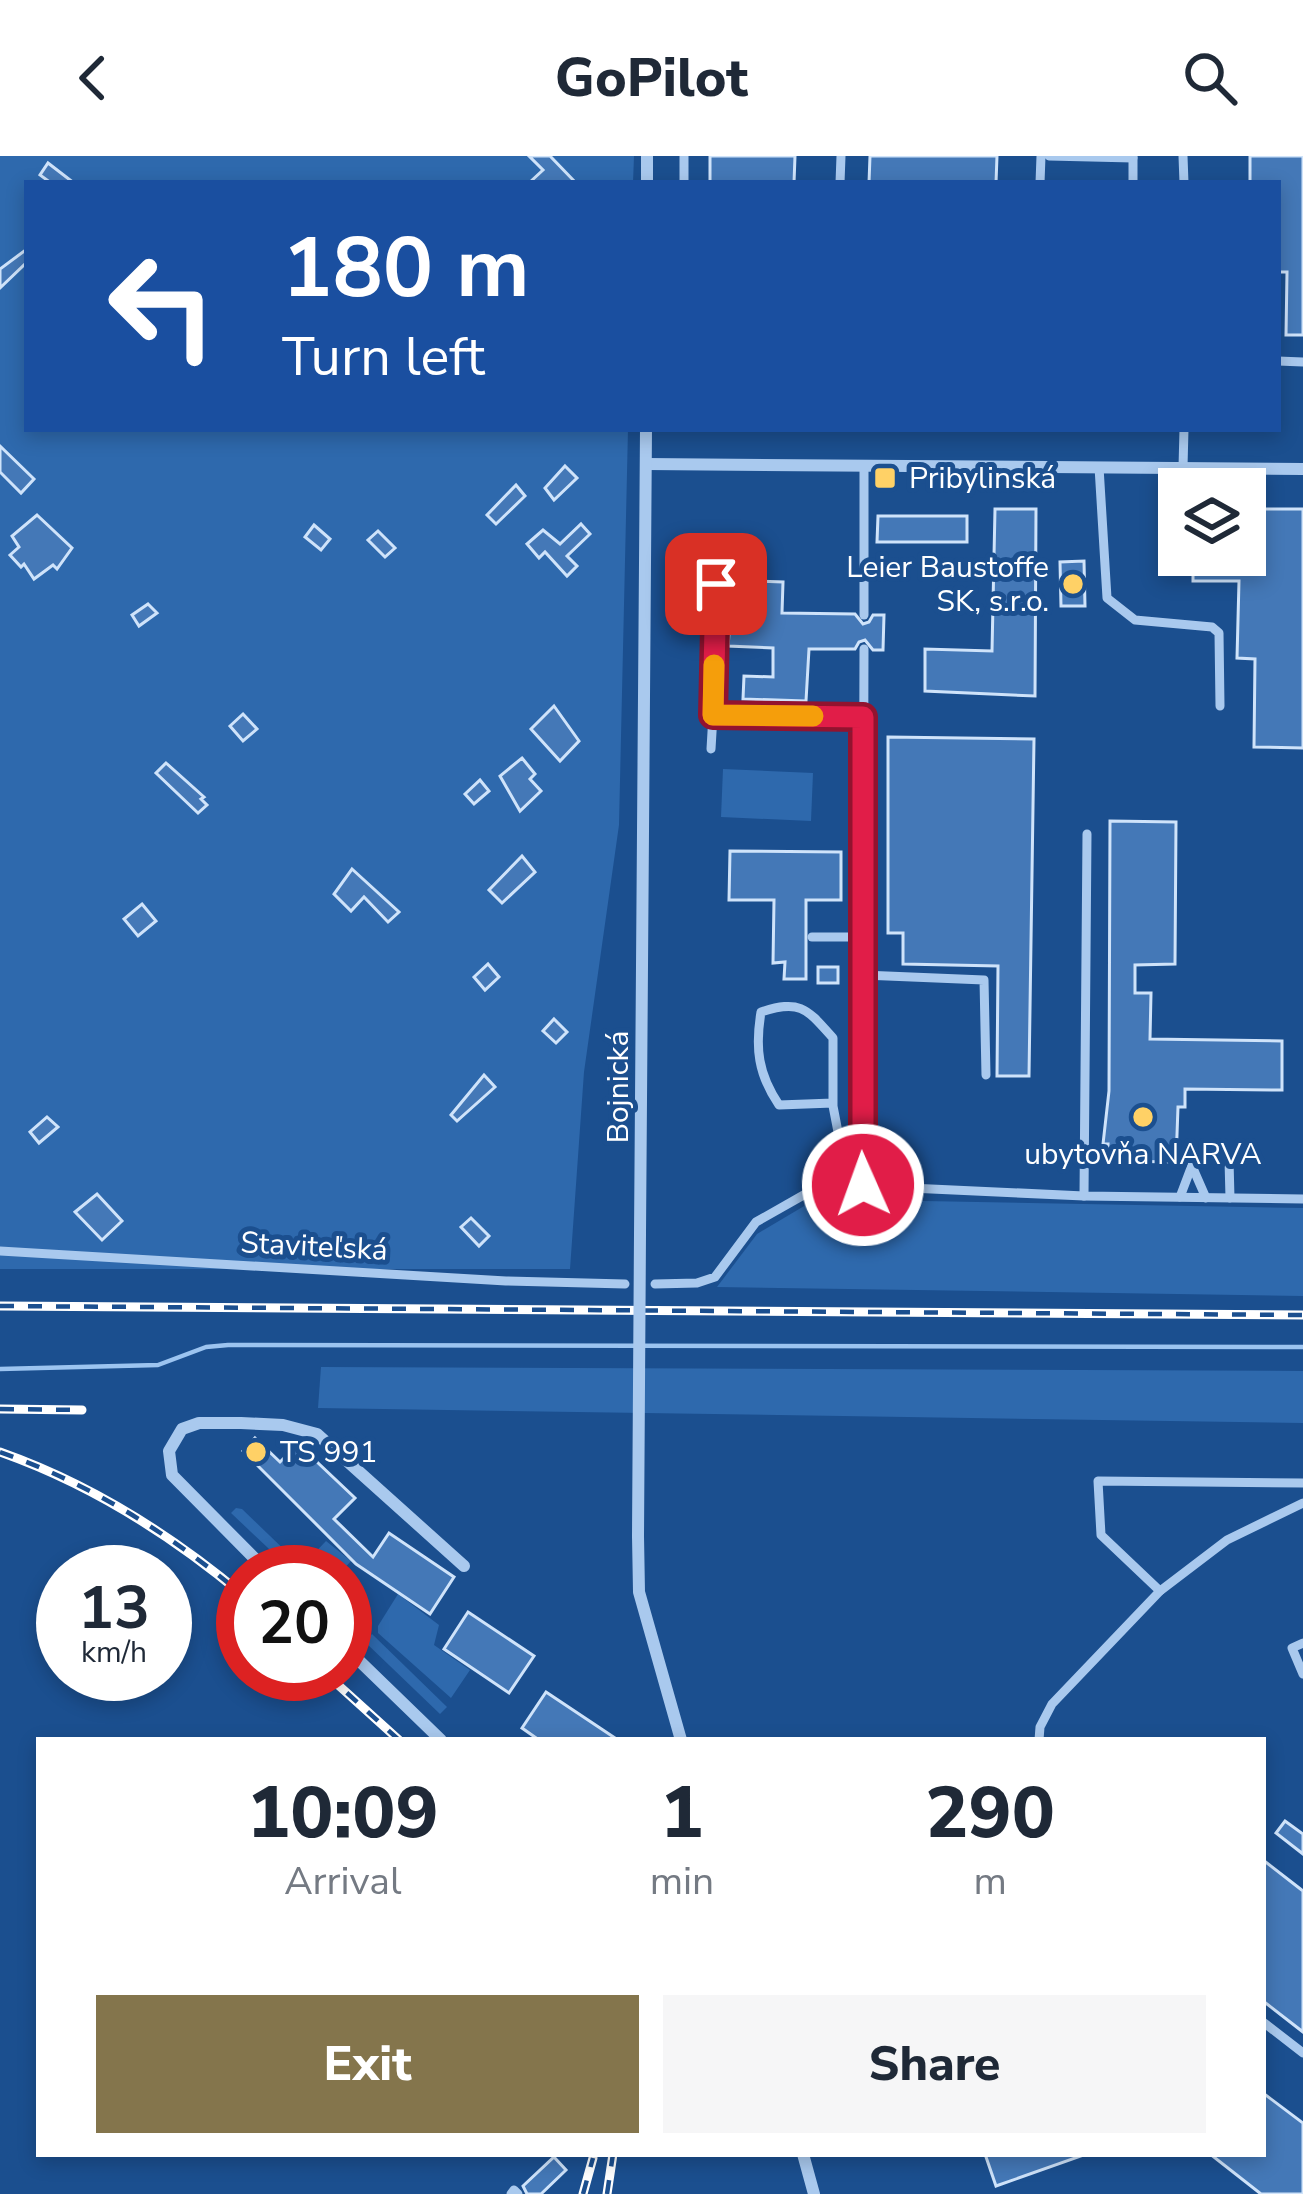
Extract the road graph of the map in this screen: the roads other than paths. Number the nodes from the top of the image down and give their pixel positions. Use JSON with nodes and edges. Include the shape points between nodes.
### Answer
{"nodes":[{"id":1,"x":1045,"y":156,"type":"edge"},
{"id":2,"x":1133,"y":157,"type":"edge"},
{"id":3,"x":646,"y":432,"type":"edge"},
{"id":4,"x":1184,"y":432,"type":"edge"},
{"id":5,"x":646,"y":464,"type":"junction"},
{"id":6,"x":864,"y":465,"type":"junction"},
{"id":7,"x":1100,"y":467,"type":"junction"},
{"id":8,"x":1183,"y":467,"type":"junction"},
{"id":9,"x":1303,"y":469,"type":"edge"},
{"id":10,"x":716,"y":584,"type":"dead end"},
{"id":11,"x":864,"y":615,"type":"dead end"},
{"id":12,"x":864,"y":650,"type":"dead end"},
{"id":13,"x":1220,"y":706,"type":"dead end"},
{"id":14,"x":713,"y":715,"type":"junction"},
{"id":15,"x":863,"y":717,"type":"junction"},
{"id":16,"x":711,"y":749,"type":"dead end"},
{"id":17,"x":1087,"y":834,"type":"dead end"},
{"id":18,"x":812,"y":937,"type":"dead end"},
{"id":19,"x":863,"y":937,"type":"junction"},
{"id":20,"x":863,"y":975,"type":"junction"},
{"id":21,"x":986,"y":1076,"type":"dead end"},
{"id":22,"x":833,"y":1103,"type":"junction"},
{"id":23,"x":1229,"y":1160,"type":"dead end"},
{"id":24,"x":848,"y":1184,"type":"junction"},
{"id":25,"x":863,"y":1185,"type":"junction"},
{"id":26,"x":1084,"y":1196,"type":"junction"},
{"id":27,"x":1180,"y":1197,"type":"junction"},
{"id":28,"x":1206,"y":1198,"type":"junction"},
{"id":29,"x":1230,"y":1198,"type":"junction"},
{"id":30,"x":1303,"y":1199,"type":"edge"},
{"id":31,"x":0,"y":1251,"type":"edge"},
{"id":32,"x":625,"y":1283,"type":"dead end"},
{"id":33,"x":655,"y":1284,"type":"dead end"},
{"id":34,"x":1303,"y":1483,"type":"edge"},
{"id":35,"x":1303,"y":1504,"type":"edge"},
{"id":36,"x":240,"y":1545,"type":"edge"},
{"id":37,"x":464,"y":1566,"type":"dead end"},
{"id":38,"x":1160,"y":1591,"type":"junction"},
{"id":39,"x":1303,"y":1643,"type":"edge"},
{"id":40,"x":372,"y":1673,"type":"edge"},
{"id":41,"x":1303,"y":1674,"type":"edge"},
{"id":42,"x":438,"y":1737,"type":"edge"},
{"id":43,"x":680,"y":1737,"type":"edge"},
{"id":44,"x":1040,"y":1737,"type":"edge"},
{"id":45,"x":1266,"y":2024,"type":"edge"},
{"id":46,"x":1303,"y":2053,"type":"edge"},
{"id":47,"x":804,"y":2157,"type":"edge"},
{"id":48,"x":814,"y":2194,"type":"edge"}],
"edges":[{"from":1,"to":2,"type":"lane"},
{"from":3,"to":5,"type":"street","name":"Bojnická"},
{"from":4,"to":8,"type":"lane"},
{"from":5,"to":6,"type":"street"},
{"from":5,"to":43,"type":"street","name":"Bojnická","bridge":true,"via":[[639,1592]]},
{"from":6,"to":7,"type":"street"},
{"from":6,"to":11,"type":"lane"},
{"from":7,"to":8,"type":"street"},
{"from":7,"to":13,"type":"lane","via":[[1107,598],[1135,620],[1219,633]]},
{"from":8,"to":9,"type":"street"},
{"from":10,"to":14,"type":"lane"},
{"from":12,"to":15,"type":"lane"},
{"from":14,"to":15,"type":"lane"},
{"from":14,"to":16,"type":"lane"},
{"from":15,"to":19,"type":"lane"},
{"from":17,"to":26,"type":"lane"},
{"from":18,"to":19,"type":"lane"},
{"from":19,"to":20,"type":"lane"},
{"from":20,"to":21,"type":"lane","via":[[984,980]]},
{"from":20,"to":25,"type":"lane"},
{"from":22,"to":22,"type":"lane","via":[[833,1038],[807,1009],[784,1004],[760,1012],[755,1046],[778,1105]]},
{"from":22,"to":24,"type":"lane"},
{"from":23,"to":29,"type":"lane"},
{"from":24,"to":25,"type":"lane"},
{"from":24,"to":33,"type":"lane","via":[[823,1184],[756,1222],[715,1277]]},
{"from":25,"to":26,"type":"lane"},
{"from":26,"to":27,"type":"lane"},
{"from":27,"to":28,"type":"lane"},
{"from":27,"to":28,"type":"lane","via":[[1193,1162]]},
{"from":28,"to":29,"type":"lane"},
{"from":29,"to":30,"type":"lane"},
{"from":31,"to":32,"type":"lane","name":"Staviteľská"},
{"from":34,"to":38,"type":"lane","via":[[1098,1481],[1101,1535]]},
{"from":35,"to":38,"type":"lane","via":[[1226,1540]]},
{"from":36,"to":37,"type":"street","via":[[172,1475],[168,1460],[182,1429],[200,1423],[317,1434]]},
{"from":38,"to":44,"type":"lane","via":[[1052,1704]]},
{"from":39,"to":41,"type":"lane","via":[[1292,1648]]},
{"from":40,"to":42,"type":"street"},
{"from":45,"to":46,"type":"lane"},
{"from":47,"to":48,"type":"street"}]}
